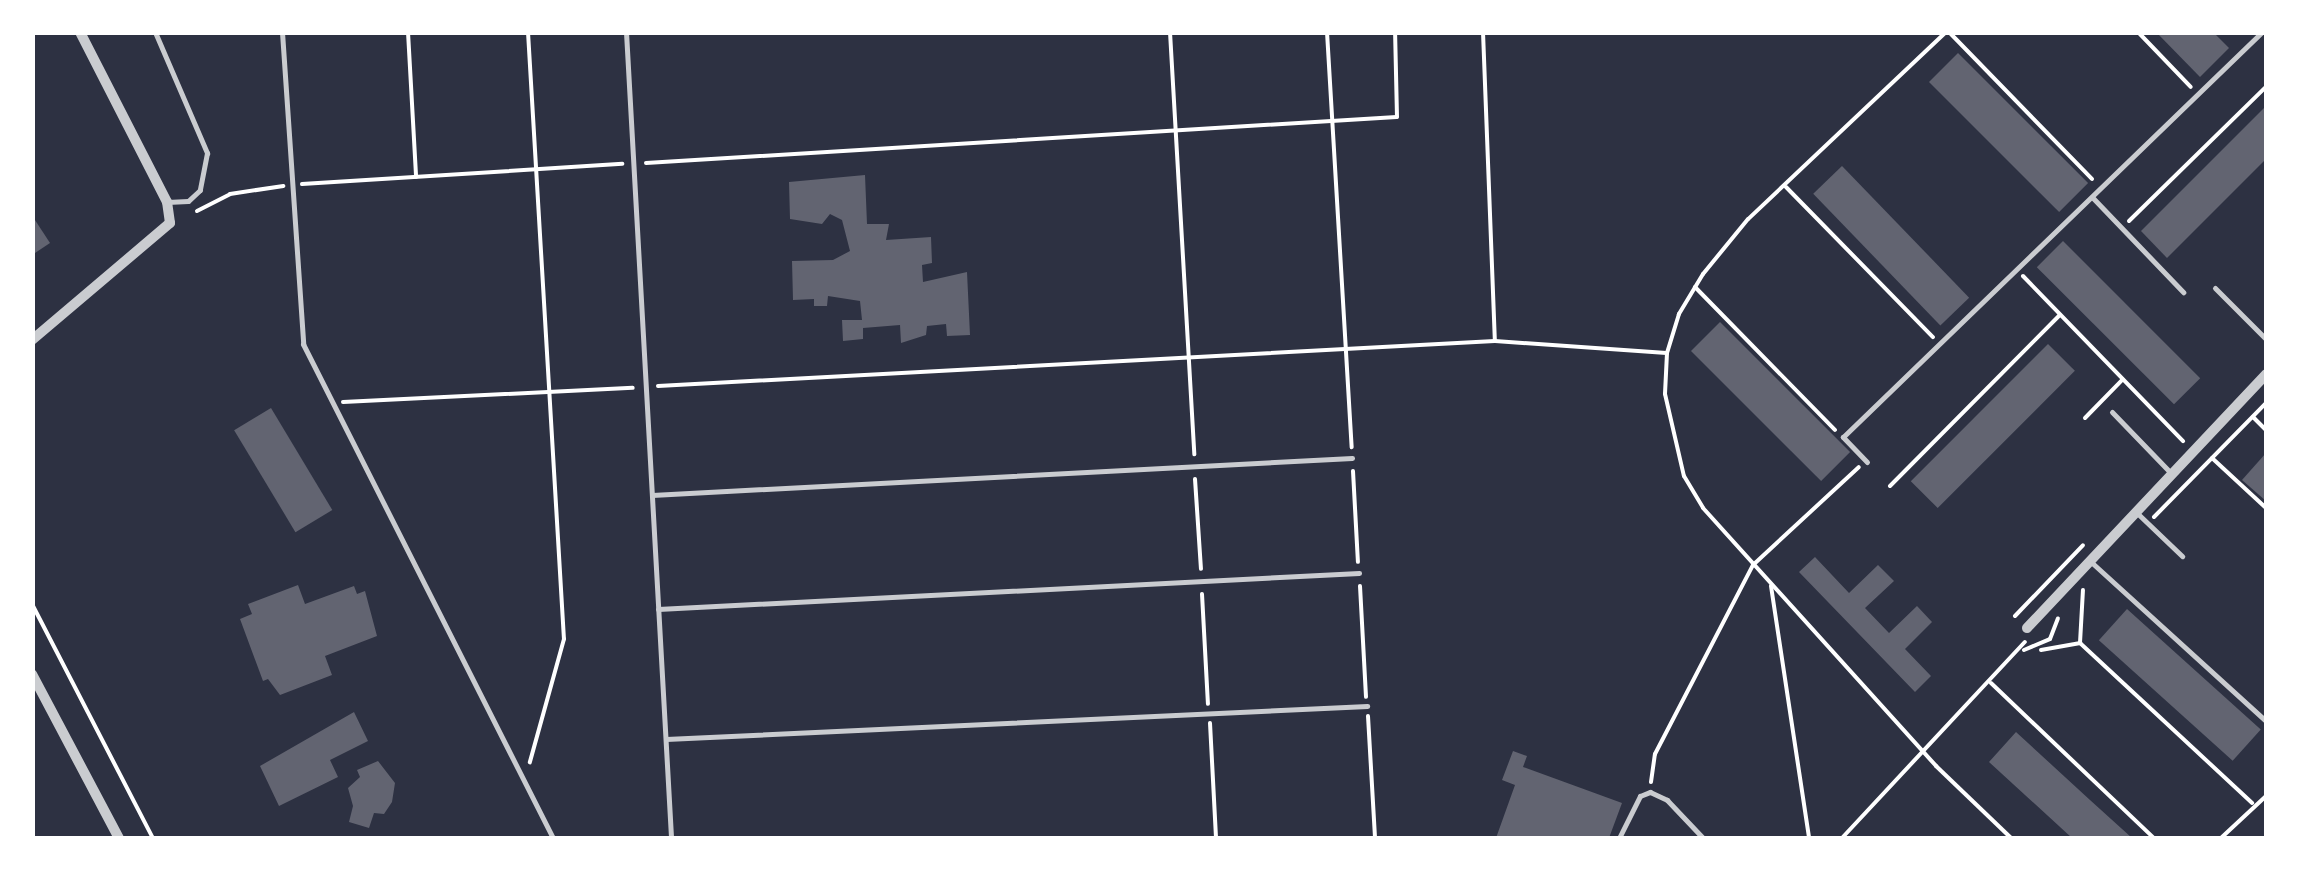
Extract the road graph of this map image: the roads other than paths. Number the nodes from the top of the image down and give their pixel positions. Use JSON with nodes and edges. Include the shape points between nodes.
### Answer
{"nodes":[{"id":1,"x":80,"y":32,"type":"edge"},
{"id":2,"x":155,"y":32,"type":"edge"},
{"id":3,"x":282,"y":32,"type":"edge"},
{"id":4,"x":626,"y":32,"type":"edge"},
{"id":5,"x":2262,"y":32,"type":"edge"},
{"id":6,"x":2092,"y":197,"type":"junction"},
{"id":7,"x":167,"y":202,"type":"junction"},
{"id":8,"x":2215,"y":288,"type":"dead end"},
{"id":9,"x":2183,"y":292,"type":"dead end"},
{"id":10,"x":32,"y":340,"type":"edge"},
{"id":11,"x":2266,"y":340,"type":"edge"},
{"id":12,"x":2266,"y":374,"type":"edge"},
{"id":13,"x":2112,"y":412,"type":"dead end"},
{"id":14,"x":1352,"y":458,"type":"road end"},
{"id":15,"x":1867,"y":462,"type":"road end"},
{"id":16,"x":2172,"y":474,"type":"junction"},
{"id":17,"x":652,"y":495,"type":"junction"},
{"id":18,"x":2136,"y":512,"type":"junction"},
{"id":19,"x":2182,"y":556,"type":"dead end"},
{"id":20,"x":2090,"y":562,"type":"junction"},
{"id":21,"x":1359,"y":573,"type":"road end"},
{"id":22,"x":658,"y":609,"type":"junction"},
{"id":23,"x":2027,"y":628,"type":"road end"},
{"id":24,"x":32,"y":674,"type":"edge"},
{"id":25,"x":1367,"y":706,"type":"road end"},
{"id":26,"x":2266,"y":721,"type":"edge"},
{"id":27,"x":666,"y":740,"type":"junction"},
{"id":28,"x":120,"y":838,"type":"edge"},
{"id":29,"x":553,"y":838,"type":"edge"},
{"id":30,"x":671,"y":838,"type":"edge"},
{"id":31,"x":1619,"y":838,"type":"edge"},
{"id":32,"x":1703,"y":838,"type":"edge"}],
"edges":[{"from":1,"to":7,"type":"street"},
{"from":2,"to":7,"type":"lane","via":[[207,152],[200,190],[188,201]]},
{"from":3,"to":29,"type":"lane","via":[[302,344]]},
{"from":4,"to":17,"type":"lane"},
{"from":5,"to":6,"type":"lane"},
{"from":6,"to":9,"type":"lane"},
{"from":6,"to":15,"type":"lane","via":[[1843,438]]},
{"from":7,"to":10,"type":"street","via":[[170,223]]},
{"from":8,"to":11,"type":"lane"},
{"from":12,"to":16,"type":"street"},
{"from":13,"to":16,"type":"lane"},
{"from":14,"to":17,"type":"lane"},
{"from":16,"to":18,"type":"street"},
{"from":17,"to":22,"type":"lane"},
{"from":18,"to":19,"type":"lane"},
{"from":18,"to":20,"type":"street"},
{"from":20,"to":23,"type":"street"},
{"from":20,"to":26,"type":"lane"},
{"from":21,"to":22,"type":"lane"},
{"from":22,"to":27,"type":"lane"},
{"from":24,"to":28,"type":"street"},
{"from":25,"to":27,"type":"lane"},
{"from":27,"to":30,"type":"lane"},
{"from":31,"to":32,"type":"lane","via":[[1640,796],[1650,792],[1667,800]]}]}
